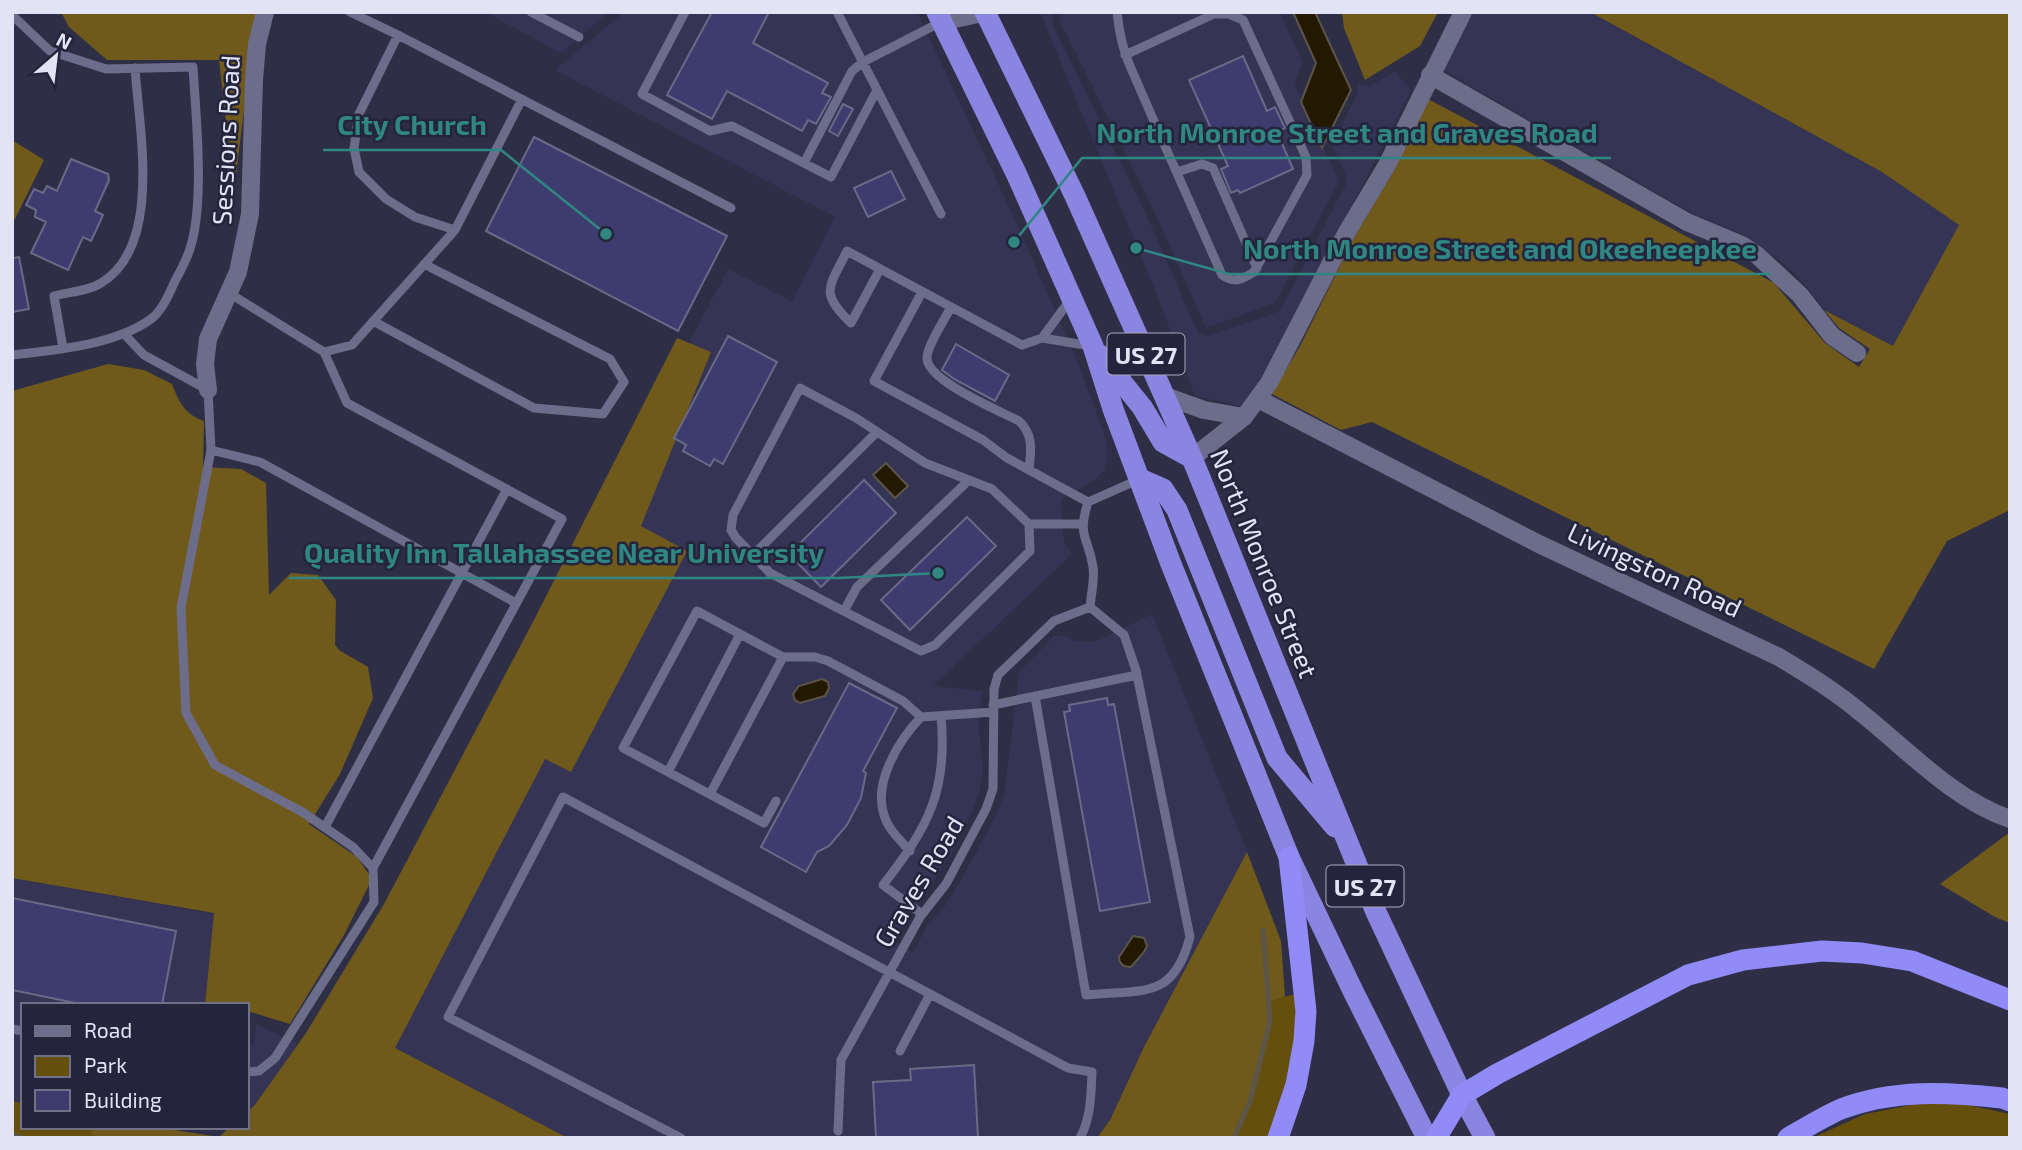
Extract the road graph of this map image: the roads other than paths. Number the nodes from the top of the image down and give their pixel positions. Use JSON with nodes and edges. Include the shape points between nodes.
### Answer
{"nodes":[{"id":1,"x":265,"y":12,"type":"edge"},
{"id":2,"x":350,"y":12,"type":"edge"},
{"id":3,"x":531,"y":12,"type":"edge"},
{"id":4,"x":684,"y":12,"type":"edge"},
{"id":5,"x":836,"y":12,"type":"edge"},
{"id":6,"x":1117,"y":12,"type":"edge"},
{"id":7,"x":1463,"y":12,"type":"edge"},
{"id":8,"x":986,"y":13,"type":"edge"},
{"id":9,"x":12,"y":15,"type":"edge"},
{"id":10,"x":939,"y":17,"type":"edge"},
{"id":11,"x":398,"y":35,"type":"junction"},
{"id":12,"x":579,"y":37,"type":"dead end"},
{"id":13,"x":1125,"y":55,"type":"junction"},
{"id":14,"x":863,"y":62,"type":"junction"},
{"id":15,"x":135,"y":68,"type":"junction"},
{"id":16,"x":1430,"y":75,"type":"junction"},
{"id":17,"x":877,"y":90,"type":"junction"},
{"id":18,"x":522,"y":99,"type":"junction"},
{"id":19,"x":804,"y":163,"type":"junction"},
{"id":20,"x":1177,"y":172,"type":"junction"},
{"id":21,"x":731,"y":208,"type":"dead end"},
{"id":22,"x":941,"y":214,"type":"dead end"},
{"id":23,"x":456,"y":230,"type":"junction"},
{"id":24,"x":424,"y":264,"type":"junction"},
{"id":25,"x":1257,"y":268,"type":"junction"},
{"id":26,"x":880,"y":269,"type":"junction"},
{"id":27,"x":922,"y":292,"type":"junction"},
{"id":28,"x":229,"y":293,"type":"junction"},
{"id":29,"x":1071,"y":298,"type":"junction"},
{"id":30,"x":951,"y":307,"type":"junction"},
{"id":31,"x":373,"y":321,"type":"junction"},
{"id":32,"x":124,"y":334,"type":"junction"},
{"id":33,"x":1042,"y":338,"type":"junction"},
{"id":34,"x":1093,"y":346,"type":"junction"},
{"id":35,"x":63,"y":348,"type":"junction"},
{"id":36,"x":324,"y":352,"type":"junction"},
{"id":37,"x":1857,"y":353,"type":"dead end"},
{"id":38,"x":12,"y":355,"type":"edge"},
{"id":39,"x":208,"y":390,"type":"junction"},
{"id":40,"x":1165,"y":396,"type":"junction"},
{"id":41,"x":1258,"y":399,"type":"junction"},
{"id":42,"x":1244,"y":417,"type":"junction"},
{"id":43,"x":877,"y":432,"type":"junction"},
{"id":44,"x":211,"y":450,"type":"junction"},
{"id":45,"x":1192,"y":458,"type":"junction"},
{"id":46,"x":1029,"y":470,"type":"junction"},
{"id":47,"x":1140,"y":479,"type":"junction"},
{"id":48,"x":969,"y":480,"type":"junction"},
{"id":49,"x":507,"y":489,"type":"junction"},
{"id":50,"x":1088,"y":502,"type":"junction"},
{"id":51,"x":1029,"y":524,"type":"junction"},
{"id":52,"x":1083,"y":524,"type":"junction"},
{"id":53,"x":752,"y":556,"type":"junction"},
{"id":54,"x":461,"y":573,"type":"junction"},
{"id":55,"x":516,"y":603,"type":"junction"},
{"id":56,"x":1090,"y":607,"type":"junction"},
{"id":57,"x":844,"y":611,"type":"junction"},
{"id":58,"x":740,"y":634,"type":"junction"},
{"id":59,"x":783,"y":657,"type":"junction"},
{"id":60,"x":1137,"y":675,"type":"junction"},
{"id":61,"x":1035,"y":696,"type":"junction"},
{"id":62,"x":993,"y":708,"type":"junction"},
{"id":63,"x":941,"y":716,"type":"junction"},
{"id":64,"x":921,"y":717,"type":"junction"},
{"id":65,"x":668,"y":772,"type":"junction"},
{"id":66,"x":710,"y":794,"type":"junction"},
{"id":67,"x":776,"y":801,"type":"dead end"},
{"id":68,"x":2010,"y":820,"type":"edge"},
{"id":69,"x":325,"y":827,"type":"junction"},
{"id":70,"x":1347,"y":842,"type":"junction"},
{"id":71,"x":909,"y":851,"type":"junction"},
{"id":72,"x":1289,"y":857,"type":"junction"},
{"id":73,"x":373,"y":868,"type":"junction"},
{"id":74,"x":922,"y":914,"type":"junction"},
{"id":75,"x":888,"y":972,"type":"junction"},
{"id":76,"x":930,"y":994,"type":"junction"},
{"id":77,"x":2010,"y":1000,"type":"edge"},
{"id":78,"x":900,"y":1051,"type":"dead end"},
{"id":79,"x":248,"y":1072,"type":"edge"},
{"id":80,"x":1462,"y":1095,"type":"junction"},
{"id":81,"x":2010,"y":1101,"type":"edge"},
{"id":82,"x":838,"y":1131,"type":"dead end"},
{"id":83,"x":681,"y":1138,"type":"edge"},
{"id":84,"x":1080,"y":1138,"type":"edge"},
{"id":85,"x":1278,"y":1138,"type":"edge"},
{"id":86,"x":1427,"y":1138,"type":"edge"},
{"id":87,"x":1436,"y":1138,"type":"edge"},
{"id":88,"x":1485,"y":1138,"type":"edge"},
{"id":89,"x":1788,"y":1138,"type":"edge"}],
"edges":[{"from":1,"to":28,"type":"street","name":"Sessions Road","via":[[254,80],[250,214]]},
{"from":2,"to":11,"type":"lane"},
{"from":3,"to":12,"type":"lane"},
{"from":4,"to":19,"type":"lane","via":[[642,94],[710,131],[732,126]]},
{"from":5,"to":14,"type":"lane"},
{"from":6,"to":13,"type":"lane"},
{"from":7,"to":16,"type":"street"},
{"from":8,"to":10,"type":"street"},
{"from":8,"to":40,"type":"highway","name":"North Monroe Street","number":"US 27"},
{"from":9,"to":15,"type":"lane","via":[[50,51],[106,69]]},
{"from":10,"to":14,"type":"lane"},
{"from":10,"to":29,"type":"highway","number":"US 27"},
{"from":11,"to":18,"type":"lane"},
{"from":11,"to":23,"type":"lane","via":[[359,114],[354,148],[359,172],[386,199],[415,217]]},
{"from":13,"to":20,"type":"lane"},
{"from":13,"to":25,"type":"lane","via":[[1214,14],[1244,20],[1306,157],[1307,175]]},
{"from":14,"to":17,"type":"lane"},
{"from":14,"to":19,"type":"lane","via":[[852,71]]},
{"from":15,"to":32,"type":"lane","via":[[193,67],[196,218],[190,249],[170,294],[153,318]]},
{"from":15,"to":35,"type":"lane","via":[[144,193],[139,225],[120,268],[100,285],[54,296]]},
{"from":16,"to":37,"type":"street","via":[[1687,222],[1758,256],[1800,295],[1832,336]]},
{"from":16,"to":41,"type":"street","via":[[1387,165]]},
{"from":17,"to":19,"type":"lane","via":[[831,177]]},
{"from":17,"to":22,"type":"lane"},
{"from":18,"to":21,"type":"lane"},
{"from":18,"to":23,"type":"lane"},
{"from":20,"to":25,"type":"lane","via":[[1202,164],[1213,168]]},
{"from":20,"to":25,"type":"lane","via":[[1222,275],[1237,281]]},
{"from":23,"to":24,"type":"lane"},
{"from":24,"to":31,"type":"lane"},
{"from":24,"to":31,"type":"lane","via":[[610,359],[624,382],[603,414],[534,408]]},
{"from":26,"to":26,"type":"lane","via":[[874,280],[851,323],[833,305],[829,289],[848,251]]},
{"from":26,"to":27,"type":"lane"},
{"from":27,"to":30,"type":"lane"},
{"from":27,"to":46,"type":"lane","via":[[874,381]]},
{"from":28,"to":36,"type":"lane"},
{"from":28,"to":39,"type":"street","name":"Sessions Road","via":[[208,340]]},
{"from":29,"to":33,"type":"lane"},
{"from":29,"to":34,"type":"highway","number":"US 27"},
{"from":30,"to":33,"type":"lane","via":[[1022,345]]},
{"from":30,"to":46,"type":"lane","via":[[929,349],[928,365],[938,377],[1027,428]]},
{"from":31,"to":36,"type":"lane","via":[[352,345]]},
{"from":32,"to":35,"type":"lane"},
{"from":32,"to":39,"type":"lane","via":[[144,355]]},
{"from":33,"to":34,"type":"lane"},
{"from":34,"to":45,"type":"highway","via":[[1142,407],[1163,442]]},
{"from":34,"to":47,"type":"highway","number":"US 27"},
{"from":35,"to":38,"type":"lane"},
{"from":36,"to":49,"type":"lane","via":[[347,402]]},
{"from":39,"to":44,"type":"lane"},
{"from":40,"to":42,"type":"street","via":[[1204,410]]},
{"from":40,"to":45,"type":"highway","name":"North Monroe Street","number":"US 27"},
{"from":41,"to":42,"type":"street"},
{"from":41,"to":68,"type":"street","name":"Livingston Road","via":[[1539,544],[1779,657],[1858,710],[1948,785]]},
{"from":42,"to":45,"type":"street"},
{"from":43,"to":48,"type":"lane","via":[[925,463]]},
{"from":43,"to":53,"type":"lane"},
{"from":43,"to":53,"type":"lane","via":[[800,388],[733,515],[731,530]]},
{"from":44,"to":54,"type":"lane","via":[[260,462]]},
{"from":44,"to":69,"type":"lane","via":[[181,608],[186,713],[215,765]]},
{"from":45,"to":70,"type":"highway","name":"North Monroe Street","number":"US 27"},
{"from":46,"to":50,"type":"lane"},
{"from":47,"to":50,"type":"lane"},
{"from":47,"to":70,"type":"highway","via":[[1163,489],[1177,510],[1277,758]]},
{"from":47,"to":72,"type":"highway","number":"US 27"},
{"from":48,"to":51,"type":"lane","via":[[992,489]]},
{"from":48,"to":57,"type":"lane","via":[[857,587]]},
{"from":49,"to":54,"type":"lane"},
{"from":49,"to":55,"type":"lane","via":[[562,519]]},
{"from":50,"to":52,"type":"lane"},
{"from":51,"to":52,"type":"lane"},
{"from":51,"to":57,"type":"lane","via":[[1030,551],[935,645],[921,651]]},
{"from":52,"to":56,"type":"lane","via":[[1093,569]]},
{"from":53,"to":57,"type":"lane","via":[[771,573]]},
{"from":54,"to":55,"type":"lane"},
{"from":54,"to":69,"type":"lane"},
{"from":55,"to":73,"type":"lane"},
{"from":56,"to":60,"type":"lane","via":[[1124,635]]},
{"from":56,"to":62,"type":"lane","name":"Graves Road","via":[[1054,621],[999,675]]},
{"from":58,"to":59,"type":"lane"},
{"from":58,"to":65,"type":"lane"},
{"from":58,"to":65,"type":"lane","via":[[697,611],[624,748]]},
{"from":59,"to":64,"type":"lane","via":[[828,661],[903,701]]},
{"from":59,"to":66,"type":"lane"},
{"from":60,"to":61,"type":"lane"},
{"from":60,"to":61,"type":"lane","via":[[1190,937],[1177,971],[1155,988],[1086,995]]},
{"from":61,"to":62,"type":"lane"},
{"from":62,"to":63,"type":"lane"},
{"from":62,"to":74,"type":"lane","name":"Graves Road","via":[[995,770],[989,799],[946,884]]},
{"from":63,"to":64,"type":"lane"},
{"from":63,"to":71,"type":"lane","via":[[944,746],[934,805]]},
{"from":64,"to":71,"type":"lane","via":[[905,737],[880,797],[884,817]]},
{"from":65,"to":66,"type":"lane"},
{"from":66,"to":67,"type":"lane","via":[[764,823]]},
{"from":69,"to":73,"type":"lane"},
{"from":70,"to":80,"type":"highway","name":"North Monroe Street","number":"US 27"},
{"from":71,"to":74,"type":"lane","via":[[883,885]]},
{"from":72,"to":85,"type":"highway","via":[[1306,1011],[1296,1084]]},
{"from":72,"to":86,"type":"highway","number":"US 27"},
{"from":73,"to":79,"type":"lane","via":[[374,901],[275,1058],[259,1071]]},
{"from":74,"to":75,"type":"lane","name":"Graves Road"},
{"from":75,"to":76,"type":"lane"},
{"from":75,"to":82,"type":"lane","name":"Graves Road","via":[[841,1060]]},
{"from":75,"to":83,"type":"lane","via":[[562,797],[448,1017]]},
{"from":76,"to":78,"type":"lane"},
{"from":76,"to":84,"type":"lane","via":[[1068,1068],[1092,1072],[1091,1102]]},
{"from":77,"to":80,"type":"highway","via":[[1912,961],[1862,953],[1822,951],[1743,960],[1688,975]]},
{"from":80,"to":87,"type":"highway"},
{"from":80,"to":88,"type":"highway","name":"North Monroe Street","number":"US 27"},
{"from":81,"to":89,"type":"highway","via":[[1948,1092],[1895,1094],[1840,1110]]}]}
